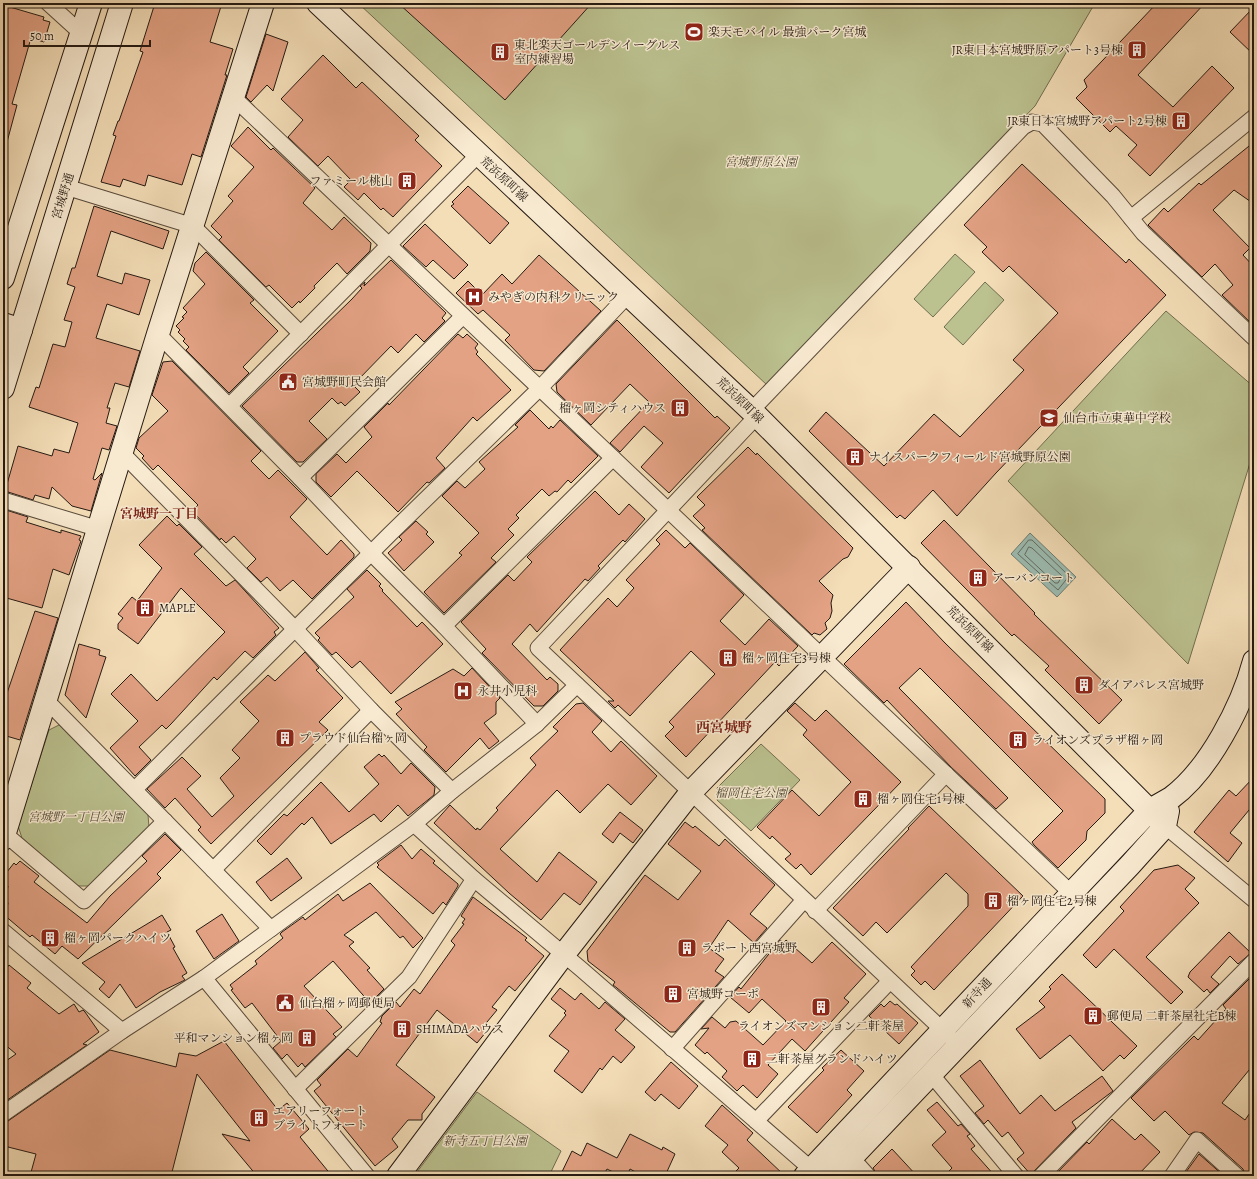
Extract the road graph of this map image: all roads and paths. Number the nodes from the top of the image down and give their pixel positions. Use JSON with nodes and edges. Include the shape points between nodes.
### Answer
{"nodes":[{"id":1,"x":48,"y":3,"type":"edge"},
{"id":2,"x":91,"y":3,"type":"edge"},
{"id":3,"x":122,"y":3,"type":"edge"},
{"id":4,"x":263,"y":3,"type":"edge"},
{"id":5,"x":318,"y":3,"type":"edge"},
{"id":6,"x":81,"y":33,"type":"junction"},
{"id":7,"x":233,"y":97,"type":"junction"},
{"id":8,"x":1254,"y":117,"type":"edge"},
{"id":9,"x":478,"y":155,"type":"junction"},
{"id":10,"x":66,"y":187,"type":"junction"},
{"id":11,"x":1131,"y":218,"type":"junction"},
{"id":12,"x":193,"y":226,"type":"junction"},
{"id":13,"x":389,"y":246,"type":"junction"},
{"id":14,"x":3,"y":278,"type":"edge"},
{"id":15,"x":629,"y":294,"type":"junction"},
{"id":16,"x":463,"y":316,"type":"junction"},
{"id":17,"x":12,"y":327,"type":"edge"},
{"id":18,"x":158,"y":334,"type":"junction"},
{"id":19,"x":300,"y":334,"type":"junction"},
{"id":20,"x":1254,"y":338,"type":"edge"},
{"id":21,"x":3,"y":388,"type":"edge"},
{"id":22,"x":540,"y":388,"type":"junction"},
{"id":23,"x":230,"y":405,"type":"junction"},
{"id":24,"x":754,"y":414,"type":"junction"},
{"id":25,"x":122,"y":452,"type":"junction"},
{"id":26,"x":613,"y":458,"type":"junction"},
{"id":27,"x":300,"y":478,"type":"junction"},
{"id":28,"x":3,"y":500,"type":"edge"},
{"id":29,"x":668,"y":509,"type":"junction"},
{"id":30,"x":99,"y":529,"type":"junction"},
{"id":31,"x":371,"y":554,"type":"junction"},
{"id":32,"x":909,"y":568,"type":"junction"},
{"id":33,"x":444,"y":626,"type":"junction"},
{"id":34,"x":296,"y":630,"type":"junction"},
{"id":35,"x":822,"y":657,"type":"junction"},
{"id":36,"x":1252,"y":675,"type":"edge"},
{"id":37,"x":577,"y":685,"type":"junction"},
{"id":38,"x":46,"y":700,"type":"junction"},
{"id":39,"x":370,"y":710,"type":"junction"},
{"id":40,"x":537,"y":724,"type":"junction"},
{"id":41,"x":946,"y":774,"type":"junction"},
{"id":42,"x":135,"y":789,"type":"junction"},
{"id":43,"x":452,"y":791,"type":"junction"},
{"id":44,"x":691,"y":792,"type":"junction"},
{"id":45,"x":1172,"y":797,"type":"junction"},
{"id":46,"x":1150,"y":810,"type":"junction"},
{"id":47,"x":165,"y":821,"type":"junction"},
{"id":48,"x":414,"y":824,"type":"junction"},
{"id":49,"x":1165,"y":826,"type":"junction"},
{"id":50,"x":4,"y":837,"type":"edge"},
{"id":51,"x":213,"y":870,"type":"junction"},
{"id":52,"x":474,"y":880,"type":"junction"},
{"id":53,"x":1072,"y":893,"type":"junction"},
{"id":54,"x":1254,"y":900,"type":"edge"},
{"id":55,"x":809,"y":906,"type":"junction"},
{"id":56,"x":1088,"y":909,"type":"junction"},
{"id":57,"x":271,"y":929,"type":"junction"},
{"id":58,"x":3,"y":931,"type":"edge"},
{"id":59,"x":564,"y":954,"type":"junction"},
{"id":60,"x":1254,"y":961,"type":"edge"},
{"id":61,"x":204,"y":978,"type":"junction"},
{"id":62,"x":890,"y":981,"type":"junction"},
{"id":63,"x":942,"y":1030,"type":"junction"},
{"id":64,"x":122,"y":1031,"type":"junction"},
{"id":65,"x":958,"y":1045,"type":"junction"},
{"id":66,"x":672,"y":1049,"type":"junction"},
{"id":67,"x":931,"y":1074,"type":"junction"},
{"id":68,"x":296,"y":1089,"type":"junction"},
{"id":69,"x":3,"y":1114,"type":"edge"},
{"id":70,"x":756,"y":1121,"type":"junction"},
{"id":71,"x":851,"y":1157,"type":"junction"},
{"id":72,"x":812,"y":1174,"type":"edge"},
{"id":73,"x":367,"y":1176,"type":"edge"},
{"id":74,"x":398,"y":1176,"type":"edge"},
{"id":75,"x":834,"y":1176,"type":"edge"},
{"id":76,"x":868,"y":1176,"type":"edge"},
{"id":77,"x":1016,"y":1176,"type":"edge"},
{"id":78,"x":1040,"y":1176,"type":"edge"},
{"id":79,"x":1172,"y":1176,"type":"edge"},
{"id":80,"x":1237,"y":1176,"type":"edge"}],
"edges":[{"from":1,"to":6,"type":"street"},
{"from":2,"to":6,"type":"street"},
{"from":3,"to":10,"type":"street","name":"宮城野通"},
{"from":4,"to":7,"type":"street"},
{"from":5,"to":9,"type":"street","name":"荒浜原町線"},
{"from":6,"to":14,"type":"street"},
{"from":7,"to":12,"type":"street"},
{"from":7,"to":13,"type":"street"},
{"from":8,"to":11,"type":"street"},
{"from":9,"to":13,"type":"street"},
{"from":9,"to":15,"type":"street","name":"荒浜原町線"},
{"from":10,"to":12,"type":"street"},
{"from":10,"to":17,"type":"street","name":"宮城野通"},
{"from":11,"to":20,"type":"street","via":[[1143,233]]},
{"from":11,"to":24,"type":"street","via":[[1043,124],[1027,123]]},
{"from":12,"to":18,"type":"street"},
{"from":12,"to":19,"type":"street"},
{"from":13,"to":16,"type":"street"},
{"from":13,"to":19,"type":"street"},
{"from":15,"to":22,"type":"street"},
{"from":15,"to":24,"type":"street","name":"荒浜原町線"},
{"from":16,"to":22,"type":"street"},
{"from":16,"to":27,"type":"street"},
{"from":17,"to":21,"type":"street","name":"宮城野通"},
{"from":18,"to":23,"type":"street"},
{"from":18,"to":25,"type":"street"},
{"from":19,"to":23,"type":"street"},
{"from":22,"to":26,"type":"street"},
{"from":22,"to":31,"type":"street"},
{"from":23,"to":27,"type":"street"},
{"from":24,"to":29,"type":"street"},
{"from":24,"to":32,"type":"street","name":"荒浜原町線"},
{"from":25,"to":30,"type":"street"},
{"from":25,"to":34,"type":"street"},
{"from":26,"to":29,"type":"street"},
{"from":26,"to":33,"type":"street"},
{"from":27,"to":31,"type":"street"},
{"from":28,"to":30,"type":"street"},
{"from":29,"to":35,"type":"street"},
{"from":29,"to":37,"type":"street","via":[[538,648]]},
{"from":30,"to":38,"type":"street"},
{"from":31,"to":33,"type":"street"},
{"from":31,"to":34,"type":"street"},
{"from":32,"to":35,"type":"street"},
{"from":32,"to":46,"type":"street","name":"荒浜原町線"},
{"from":33,"to":40,"type":"street"},
{"from":34,"to":39,"type":"street"},
{"from":34,"to":42,"type":"street"},
{"from":35,"to":41,"type":"street"},
{"from":35,"to":44,"type":"street"},
{"from":36,"to":45,"type":"street","via":[[1234,716],[1218,741],[1192,777]]},
{"from":37,"to":40,"type":"street"},
{"from":37,"to":44,"type":"street"},
{"from":38,"to":42,"type":"street"},
{"from":38,"to":50,"type":"street"},
{"from":39,"to":43,"type":"street"},
{"from":39,"to":51,"type":"street"},
{"from":40,"to":43,"type":"street"},
{"from":41,"to":53,"type":"street"},
{"from":41,"to":55,"type":"street"},
{"from":42,"to":47,"type":"street"},
{"from":43,"to":48,"type":"street"},
{"from":44,"to":55,"type":"street"},
{"from":44,"to":59,"type":"street"},
{"from":45,"to":46,"type":"street"},
{"from":45,"to":49,"type":"street"},
{"from":46,"to":49,"type":"street","name":"荒浜原町線"},
{"from":46,"to":53,"type":"street","name":"新寺通"},
{"from":47,"to":50,"type":"street","via":[[84,901]]},
{"from":47,"to":51,"type":"street"},
{"from":48,"to":52,"type":"street"},
{"from":48,"to":57,"type":"street"},
{"from":49,"to":54,"type":"street"},
{"from":49,"to":56,"type":"street","name":"新寺通"},
{"from":51,"to":57,"type":"street"},
{"from":52,"to":59,"type":"street"},
{"from":52,"to":68,"type":"street","via":[[409,977]]},
{"from":53,"to":56,"type":"street"},
{"from":53,"to":63,"type":"street","name":"新寺通"},
{"from":55,"to":62,"type":"street"},
{"from":55,"to":66,"type":"street"},
{"from":56,"to":65,"type":"street","name":"新寺通"},
{"from":57,"to":61,"type":"street"},
{"from":58,"to":64,"type":"street"},
{"from":59,"to":66,"type":"street"},
{"from":59,"to":74,"type":"street"},
{"from":60,"to":78,"type":"street"},
{"from":61,"to":64,"type":"street"},
{"from":61,"to":68,"type":"street"},
{"from":62,"to":63,"type":"street"},
{"from":62,"to":70,"type":"street"},
{"from":63,"to":65,"type":"street"},
{"from":63,"to":72,"type":"street","name":"新寺通"},
{"from":64,"to":69,"type":"street"},
{"from":65,"to":67,"type":"street","name":"新寺通"},
{"from":66,"to":70,"type":"street"},
{"from":67,"to":71,"type":"street","name":"新寺通"},
{"from":67,"to":77,"type":"street"},
{"from":68,"to":73,"type":"street"},
{"from":70,"to":72,"type":"street"},
{"from":71,"to":75,"type":"street","name":"新寺通"},
{"from":71,"to":76,"type":"street"},
{"from":79,"to":80,"type":"street","via":[[1197,1140]]}]}
